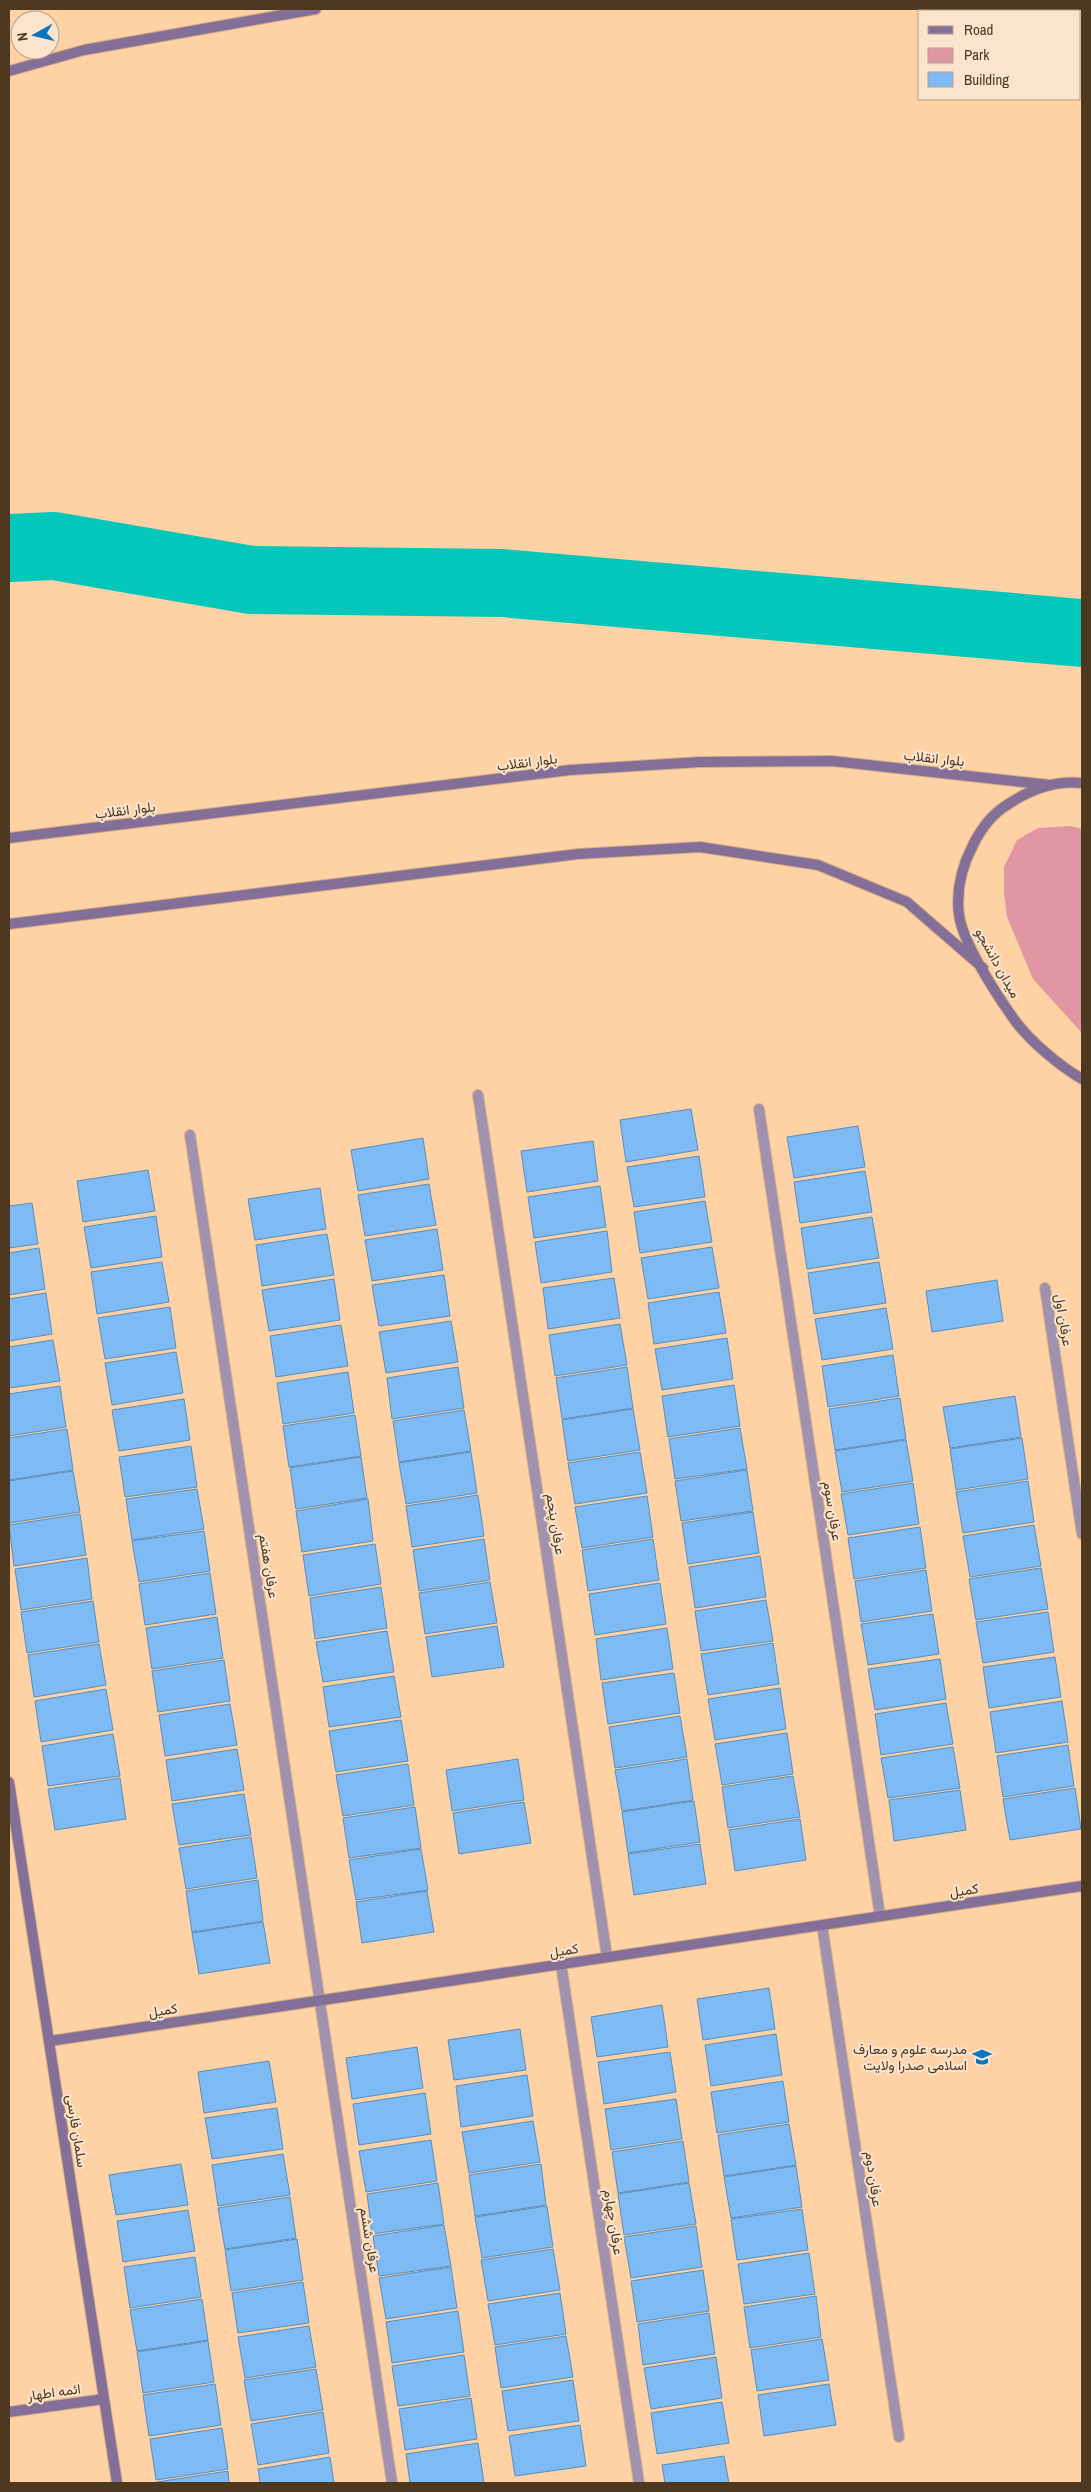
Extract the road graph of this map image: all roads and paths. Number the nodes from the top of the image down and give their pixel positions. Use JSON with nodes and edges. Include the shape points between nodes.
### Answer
{"nodes":[{"id":1,"x":316,"y":9,"type":"edge"},
{"id":2,"x":9,"y":71,"type":"edge"},
{"id":3,"x":1082,"y":784,"type":"edge"},
{"id":4,"x":1050,"y":785,"type":"junction"},
{"id":5,"x":9,"y":838,"type":"edge"},
{"id":6,"x":10,"y":925,"type":"edge"},
{"id":7,"x":983,"y":968,"type":"junction"},
{"id":8,"x":1082,"y":1079,"type":"edge"},
{"id":9,"x":478,"y":1095,"type":"dead end"},
{"id":10,"x":759,"y":1109,"type":"dead end"},
{"id":11,"x":190,"y":1135,"type":"dead end"},
{"id":12,"x":1045,"y":1288,"type":"dead end"},
{"id":13,"x":1082,"y":1534,"type":"edge"},
{"id":14,"x":9,"y":1782,"type":"edge"},
{"id":15,"x":1082,"y":1886,"type":"edge"},
{"id":16,"x":880,"y":1916,"type":"junction"},
{"id":17,"x":822,"y":1925,"type":"junction"},
{"id":18,"x":607,"y":1958,"type":"junction"},
{"id":19,"x":561,"y":1964,"type":"junction"},
{"id":20,"x":320,"y":2001,"type":"junction"},
{"id":21,"x":50,"y":2041,"type":"junction"},
{"id":22,"x":104,"y":2399,"type":"junction"},
{"id":23,"x":9,"y":2412,"type":"edge"},
{"id":24,"x":899,"y":2437,"type":"dead end"},
{"id":25,"x":117,"y":2483,"type":"edge"},
{"id":26,"x":392,"y":2483,"type":"edge"},
{"id":27,"x":639,"y":2483,"type":"edge"}],
"edges":[{"from":1,"to":2,"type":"main road","via":[[84,50]]},
{"from":3,"to":4,"type":"main road","name":"میدان دانشجو"},
{"from":4,"to":5,"type":"main road","name":"بلوار انقلاب","via":[[832,761],[700,762],[570,770]]},
{"from":4,"to":7,"type":"main road","name":"میدان دانشجو","via":[[1023,794],[998,810],[979,832],[966,858],[959,886],[960,915],[968,943]]},
{"from":6,"to":7,"type":"main road","via":[[578,854],[700,847],[818,865],[907,902]]},
{"from":7,"to":8,"type":"main road","name":"میدان دانشجو","via":[[1017,1023],[1063,1067]]},
{"from":9,"to":18,"type":"street","name":"عرفان پنجم"},
{"from":10,"to":16,"type":"street","name":"عرفان سوم"},
{"from":11,"to":20,"type":"street","name":"عرفان هفتم"},
{"from":12,"to":13,"type":"street","name":"عرفان اول"},
{"from":14,"to":21,"type":"main road","name":"سلمان فارسی"},
{"from":15,"to":16,"type":"main road","name":"کمیل"},
{"from":16,"to":17,"type":"main road","name":"کمیل"},
{"from":17,"to":18,"type":"main road","name":"کمیل"},
{"from":17,"to":24,"type":"street","name":"عرفان دوم"},
{"from":18,"to":19,"type":"main road","name":"کمیل"},
{"from":19,"to":20,"type":"main road","name":"کمیل"},
{"from":19,"to":27,"type":"street","name":"عرفان چهارم"},
{"from":20,"to":21,"type":"main road","name":"کمیل"},
{"from":20,"to":26,"type":"street","name":"عرفان ششم"},
{"from":21,"to":22,"type":"main road","name":"سلمان فارسی"},
{"from":22,"to":23,"type":"main road","name":"ائمه اطهار"},
{"from":22,"to":25,"type":"main road","name":"سلمان فارسی"}]}
